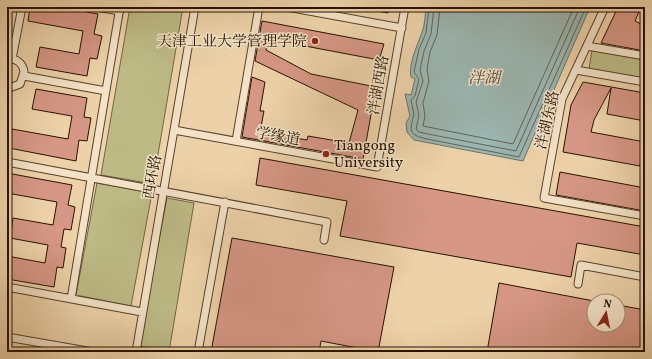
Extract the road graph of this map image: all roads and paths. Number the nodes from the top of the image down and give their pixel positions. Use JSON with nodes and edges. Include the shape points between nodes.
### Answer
{"nodes":[{"id":1,"x":22,"y":7,"type":"edge"},
{"id":2,"x":96,"y":7,"type":"edge"},
{"id":3,"x":195,"y":7,"type":"edge"},
{"id":4,"x":259,"y":7,"type":"edge"},
{"id":5,"x":288,"y":7,"type":"edge"},
{"id":6,"x":405,"y":7,"type":"edge"},
{"id":7,"x":605,"y":7,"type":"edge"},
{"id":8,"x":120,"y":9,"type":"edge"},
{"id":9,"x":402,"y":28,"type":"junction"},
{"id":10,"x":587,"y":46,"type":"junction"},
{"id":11,"x":645,"y":56,"type":"edge"},
{"id":12,"x":10,"y":59,"type":"edge"},
{"id":13,"x":576,"y":70,"type":"junction"},
{"id":14,"x":24,"y":76,"type":"junction"},
{"id":15,"x":645,"y":82,"type":"edge"},
{"id":16,"x":7,"y":87,"type":"edge"},
{"id":17,"x":106,"y":91,"type":"junction"},
{"id":18,"x":174,"y":130,"type":"junction"},
{"id":19,"x":236,"y":141,"type":"junction"},
{"id":20,"x":7,"y":162,"type":"edge"},
{"id":21,"x":377,"y":167,"type":"joint"},
{"id":22,"x":92,"y":177,"type":"junction"},
{"id":23,"x":163,"y":191,"type":"junction"},
{"id":24,"x":225,"y":202,"type":"junction"},
{"id":25,"x":645,"y":216,"type":"edge"},
{"id":26,"x":324,"y":240,"type":"dead end"},
{"id":27,"x":645,"y":277,"type":"edge"},
{"id":28,"x":578,"y":284,"type":"dead end"},
{"id":29,"x":7,"y":287,"type":"edge"},
{"id":30,"x":71,"y":299,"type":"junction"},
{"id":31,"x":142,"y":312,"type":"junction"},
{"id":32,"x":7,"y":337,"type":"edge"},
{"id":33,"x":92,"y":352,"type":"edge"},
{"id":34,"x":136,"y":352,"type":"edge"},
{"id":35,"x":198,"y":352,"type":"edge"}],
"edges":[{"from":1,"to":12,"type":"street"},
{"from":2,"to":8,"type":"street"},
{"from":3,"to":18,"type":"street","name":"西环路"},
{"from":4,"to":19,"type":"street"},
{"from":5,"to":9,"type":"street"},
{"from":6,"to":9,"type":"street","name":"泮湖西路"},
{"from":7,"to":10,"type":"street","name":"泮湖东路"},
{"from":8,"to":17,"type":"street"},
{"from":9,"to":21,"type":"street","name":"泮湖西路"},
{"from":10,"to":11,"type":"street"},
{"from":10,"to":13,"type":"street","name":"泮湖东路"},
{"from":12,"to":14,"type":"street","via":[[22,65]]},
{"from":13,"to":15,"type":"street"},
{"from":13,"to":25,"type":"street","name":"泮湖东路","via":[[562,99],[544,198]]},
{"from":14,"to":16,"type":"street","via":[[20,84]]},
{"from":14,"to":17,"type":"street"},
{"from":17,"to":22,"type":"street"},
{"from":18,"to":19,"type":"street","name":"学缘道"},
{"from":18,"to":23,"type":"street","name":"西环路"},
{"from":19,"to":21,"type":"street","name":"学缘道"},
{"from":20,"to":22,"type":"street"},
{"from":22,"to":23,"type":"street"},
{"from":22,"to":30,"type":"street"},
{"from":23,"to":24,"type":"street"},
{"from":23,"to":31,"type":"street","name":"西环路"},
{"from":24,"to":26,"type":"street","via":[[327,222]]},
{"from":24,"to":35,"type":"street"},
{"from":27,"to":28,"type":"street","via":[[581,265]]},
{"from":29,"to":30,"type":"street"},
{"from":30,"to":31,"type":"street"},
{"from":31,"to":34,"type":"street","name":"西环路"},
{"from":32,"to":33,"type":"street"}]}
